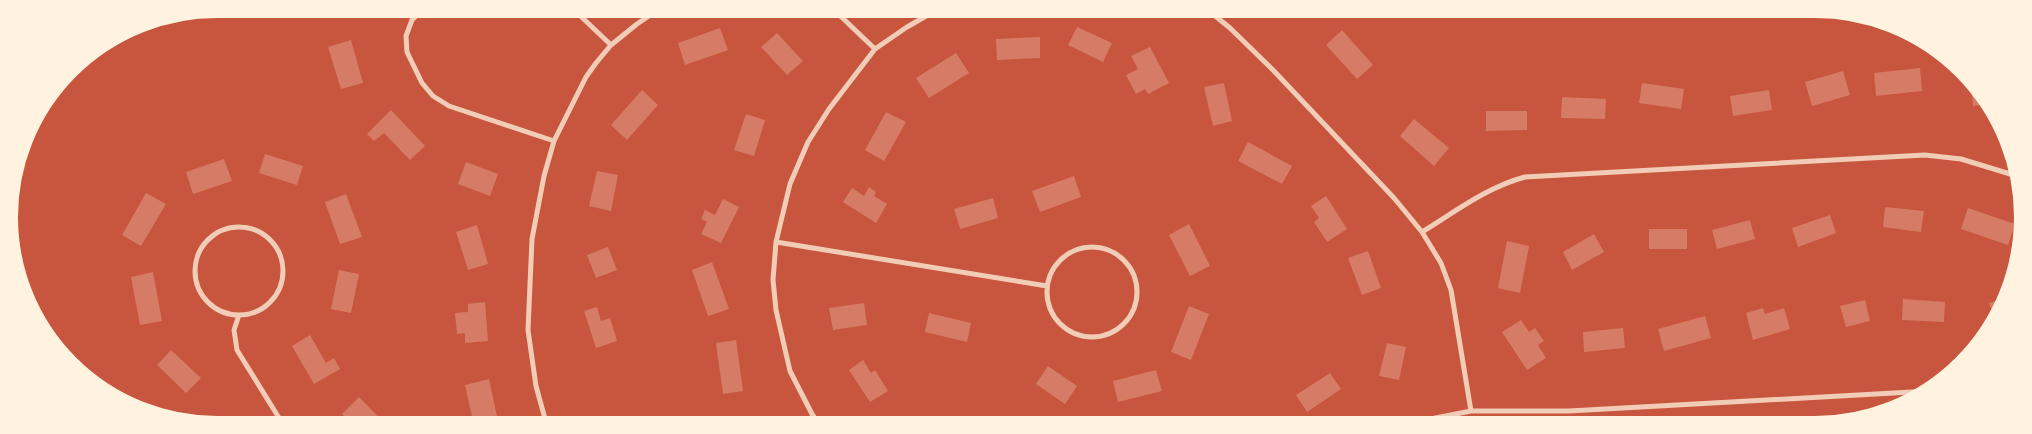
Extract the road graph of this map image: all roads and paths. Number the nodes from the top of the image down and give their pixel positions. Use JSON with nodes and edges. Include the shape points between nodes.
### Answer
{"nodes":[{"id":1,"x":417,"y":15,"type":"edge"},
{"id":2,"x":579,"y":15,"type":"edge"},
{"id":3,"x":650,"y":15,"type":"edge"},
{"id":4,"x":839,"y":15,"type":"edge"},
{"id":5,"x":928,"y":15,"type":"edge"},
{"id":6,"x":1214,"y":15,"type":"edge"},
{"id":7,"x":611,"y":45,"type":"junction"},
{"id":8,"x":875,"y":49,"type":"junction"},
{"id":9,"x":554,"y":141,"type":"junction"},
{"id":10,"x":2012,"y":175,"type":"edge"},
{"id":11,"x":1422,"y":232,"type":"junction"},
{"id":12,"x":776,"y":242,"type":"junction"},
{"id":13,"x":1047,"y":286,"type":"junction"},
{"id":14,"x":239,"y":315,"type":"junction"},
{"id":15,"x":1916,"y":392,"type":"edge"},
{"id":16,"x":1471,"y":411,"type":"junction"},
{"id":17,"x":280,"y":419,"type":"edge"},
{"id":18,"x":545,"y":419,"type":"edge"},
{"id":19,"x":815,"y":419,"type":"edge"},
{"id":20,"x":1430,"y":419,"type":"edge"}],
"edges":[{"from":1,"to":9,"type":"street","via":[[406,36],[407,52],[422,83],[433,96],[449,106]]},
{"from":2,"to":7,"type":"street"},
{"from":3,"to":7,"type":"street"},
{"from":4,"to":8,"type":"street"},
{"from":5,"to":8,"type":"street"},
{"from":6,"to":11,"type":"street","via":[[1286,82]]},
{"from":7,"to":9,"type":"street","via":[[586,77]]},
{"from":8,"to":12,"type":"street","via":[[808,142],[790,184]]},
{"from":9,"to":18,"type":"street","via":[[532,239],[528,330],[536,386]]},
{"from":10,"to":11,"type":"street","via":[[1961,159],[1925,155],[1525,177],[1492,190]]},
{"from":11,"to":16,"type":"street","via":[[1441,263],[1452,290]]},
{"from":12,"to":13,"type":"street"},
{"from":12,"to":19,"type":"street","via":[[773,280],[776,310],[790,371]]},
{"from":13,"to":13,"type":"street","via":[[1052,269],[1064,256],[1080,248],[1098,247],[1114,253],[1127,264],[1135,280],[1136,297],[1131,314],[1119,327],[1103,335],[1086,336],[1069,331],[1056,319],[1048,303]]},
{"from":14,"to":14,"type":"street","via":[[223,312],[209,303],[199,289],[195,273],[198,257],[206,242],[219,232],[244,228],[260,233],[274,244],[283,269],[280,286],[271,301],[256,311]]},
{"from":14,"to":17,"type":"street","via":[[234,330],[237,350]]},
{"from":15,"to":16,"type":"street","via":[[1569,411]]},
{"from":16,"to":20,"type":"street"}]}
